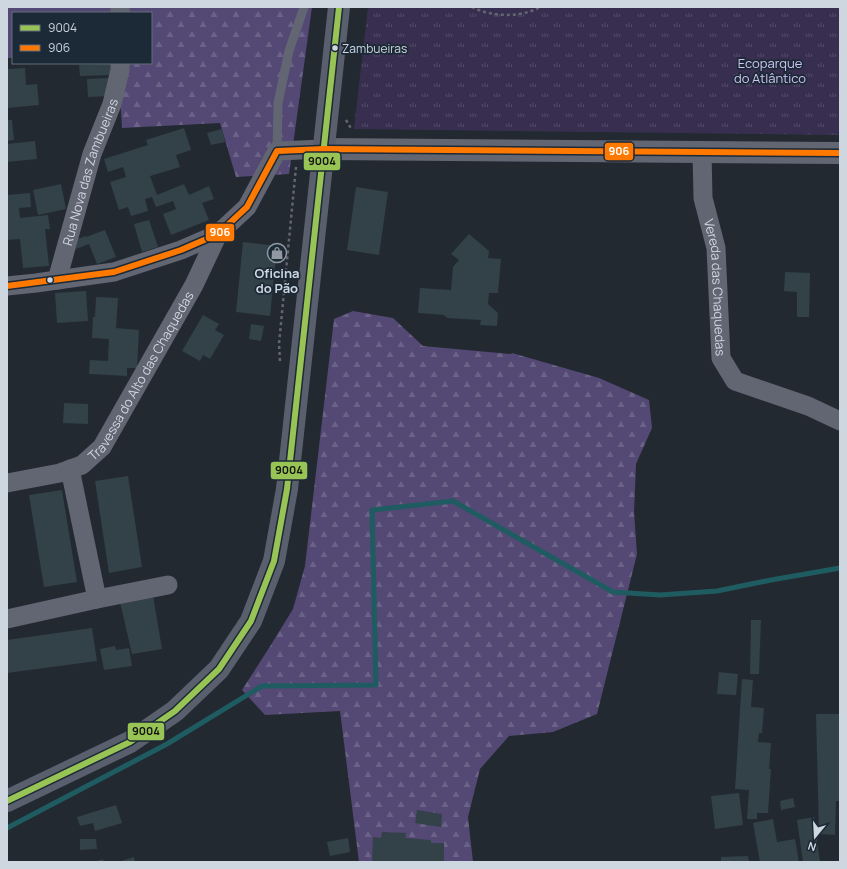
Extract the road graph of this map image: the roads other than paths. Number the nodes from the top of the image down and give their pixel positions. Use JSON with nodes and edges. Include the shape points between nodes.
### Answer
{"nodes":[{"id":1,"x":304,"y":7,"type":"edge"},
{"id":2,"x":339,"y":7,"type":"edge"},
{"id":3,"x":120,"y":64,"type":"edge"},
{"id":4,"x":324,"y":149,"type":"junction"},
{"id":5,"x":277,"y":151,"type":"junction"},
{"id":6,"x":702,"y":152,"type":"junction"},
{"id":7,"x":840,"y":153,"type":"edge"},
{"id":8,"x":218,"y":234,"type":"junction"},
{"id":9,"x":57,"y":280,"type":"junction"},
{"id":10,"x":7,"y":286,"type":"edge"},
{"id":11,"x":840,"y":421,"type":"edge"},
{"id":12,"x":70,"y":469,"type":"junction"},
{"id":13,"x":7,"y":483,"type":"edge"},
{"id":14,"x":168,"y":585,"type":"dead end"},
{"id":15,"x":97,"y":599,"type":"junction"},
{"id":16,"x":7,"y":619,"type":"edge"},
{"id":17,"x":7,"y":801,"type":"edge"}],
"edges":[{"from":1,"to":5,"type":"lane","via":[[289,51],[278,103]]},
{"from":2,"to":4,"type":"main road"},
{"from":3,"to":9,"type":"street","name":"Rua Nova das Zambueiras","via":[[112,104],[92,154]]},
{"from":4,"to":5,"type":"street"},
{"from":4,"to":6,"type":"street"},
{"from":4,"to":17,"type":"main road","via":[[287,489],[274,561],[251,621],[218,669],[175,711],[130,742]]},
{"from":5,"to":8,"type":"street","via":[[247,207]]},
{"from":6,"to":7,"type":"street"},
{"from":6,"to":11,"type":"street","name":"Vereda das Chaquedas","via":[[703,198],[716,248],[721,358],[735,381],[808,406]]},
{"from":8,"to":9,"type":"street","via":[[181,250],[114,272]]},
{"from":8,"to":12,"type":"street","name":"Travessa do Alto das Chaquedas","via":[[194,285],[102,447],[82,465]]},
{"from":9,"to":10,"type":"street"},
{"from":12,"to":13,"type":"street","name":"Travessa do Alto das Chaquedas"},
{"from":12,"to":15,"type":"street"},
{"from":14,"to":15,"type":"street"},
{"from":15,"to":16,"type":"street"}]}
